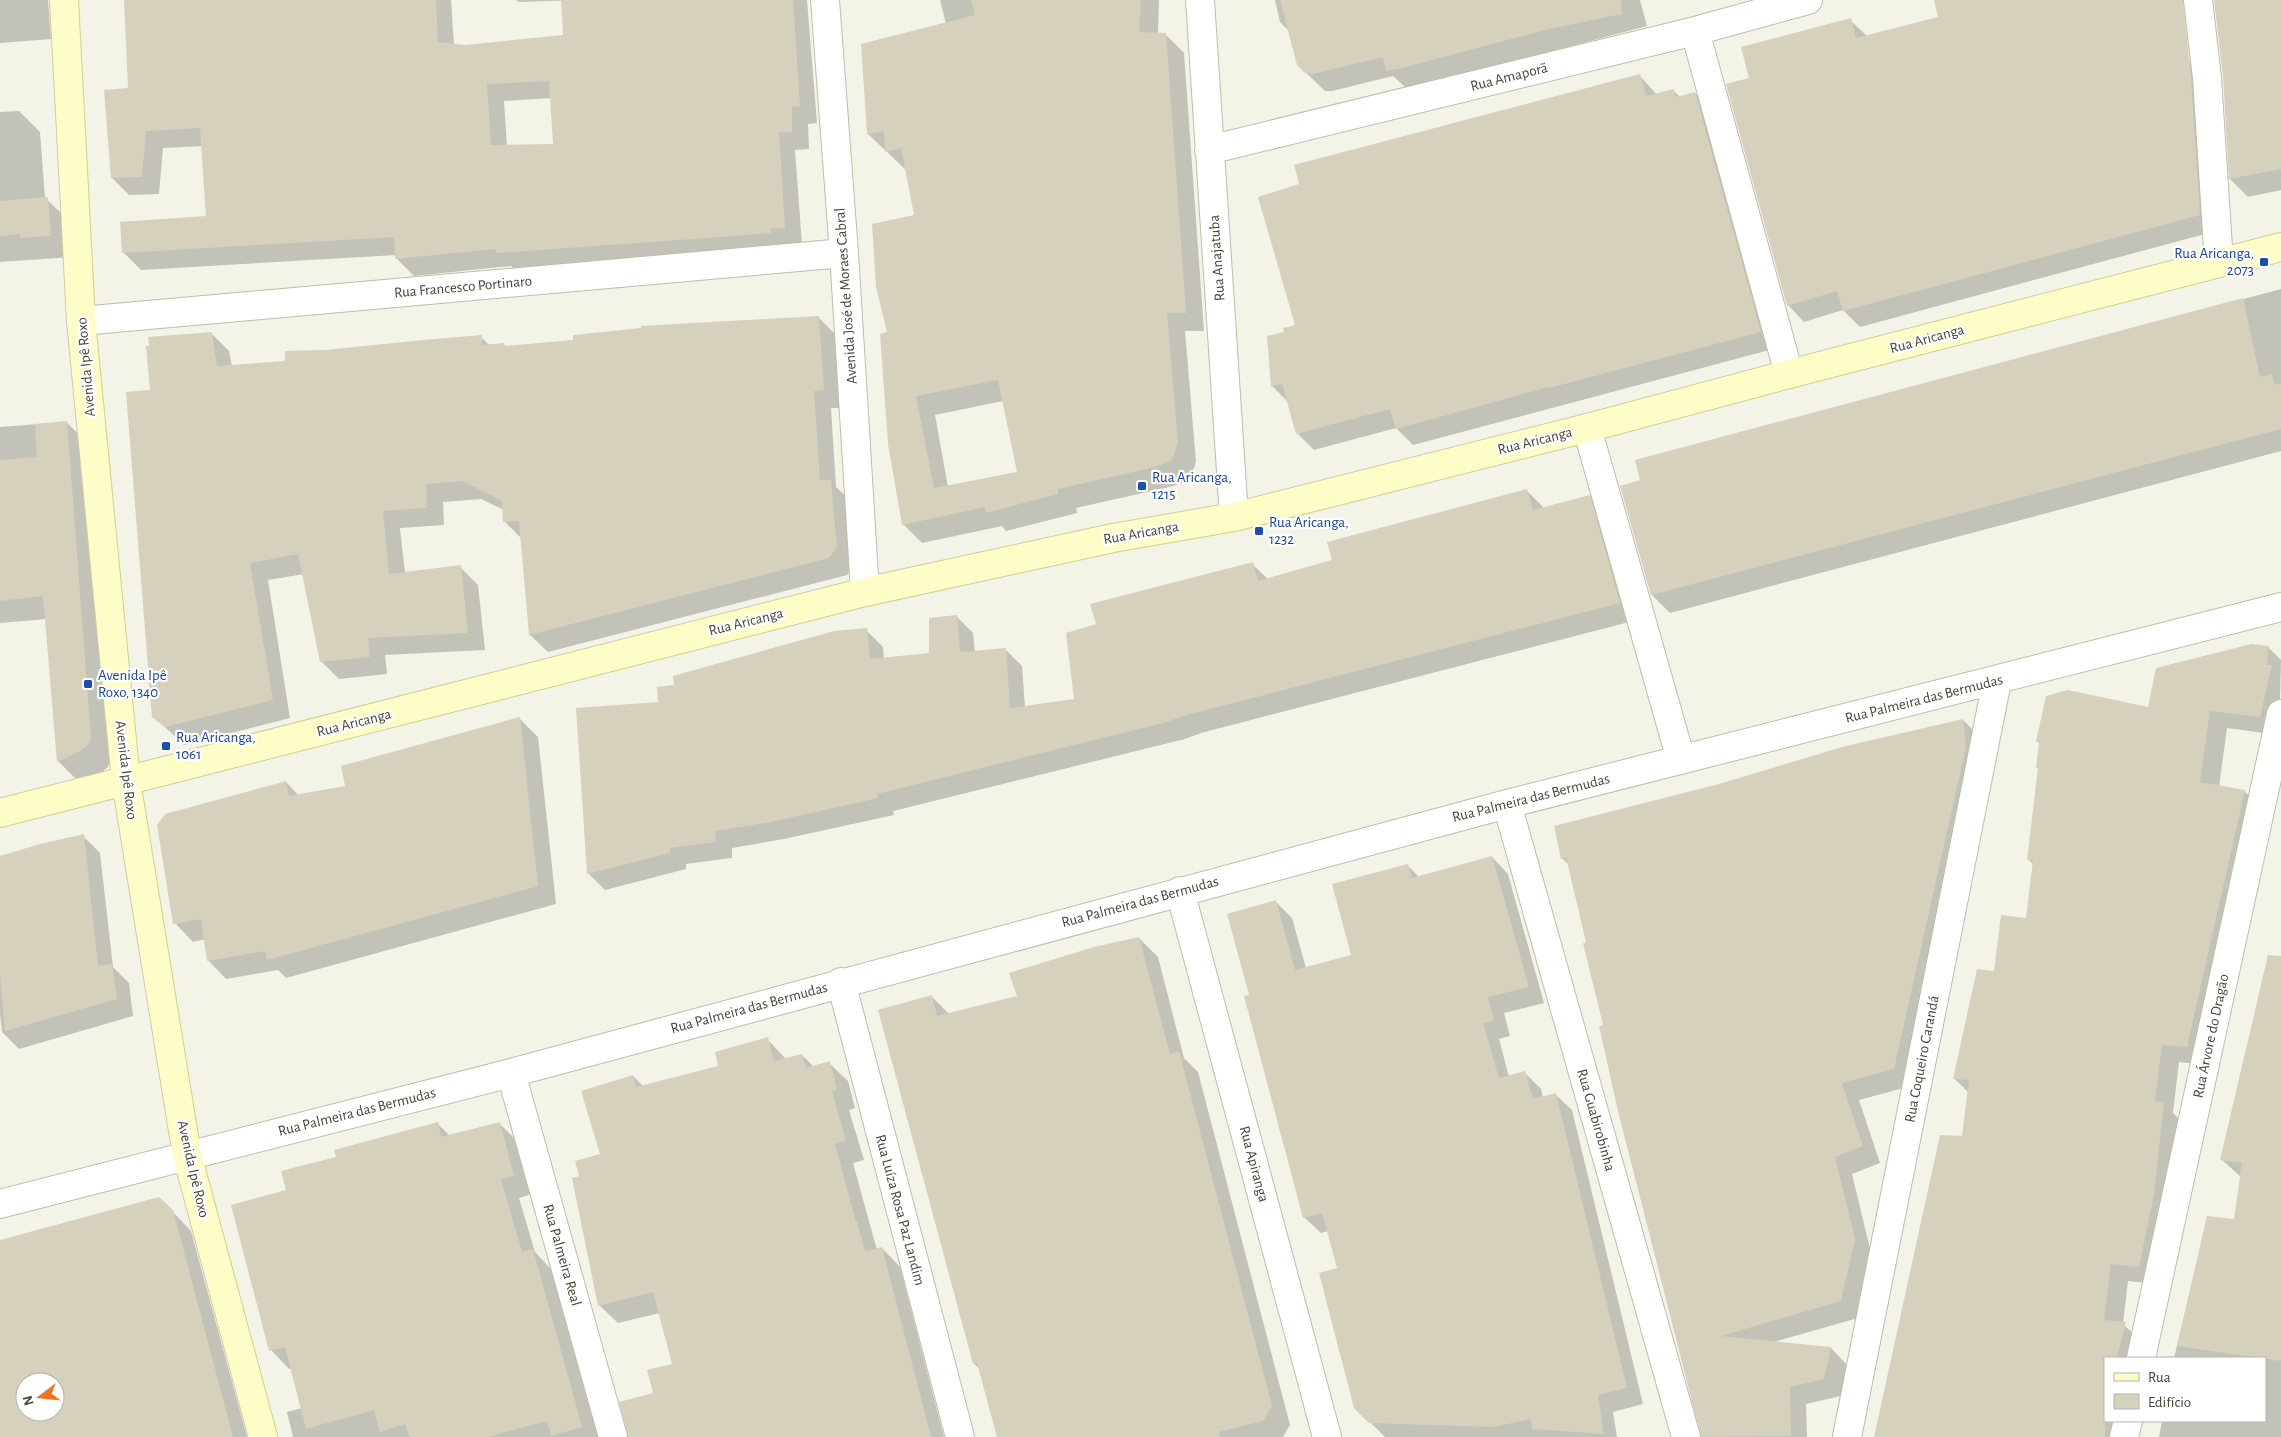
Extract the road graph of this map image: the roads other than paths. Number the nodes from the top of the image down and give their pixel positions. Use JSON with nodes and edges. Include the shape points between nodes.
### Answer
{"nodes":[{"id":1,"x":64,"y":0,"type":"edge"},
{"id":2,"x":825,"y":0,"type":"edge"},
{"id":3,"x":1200,"y":0,"type":"edge"},
{"id":4,"x":1808,"y":0,"type":"edge"},
{"id":5,"x":2198,"y":0,"type":"edge"},
{"id":6,"x":1695,"y":31,"type":"junction"},
{"id":7,"x":1209,"y":150,"type":"junction"},
{"id":8,"x":2281,"y":247,"type":"edge"},
{"id":9,"x":844,"y":253,"type":"junction"},
{"id":10,"x":2219,"y":263,"type":"junction"},
{"id":11,"x":82,"y":321,"type":"junction"},
{"id":12,"x":1789,"y":374,"type":"junction"},
{"id":13,"x":1587,"y":428,"type":"junction"},
{"id":14,"x":1234,"y":516,"type":"junction"},
{"id":15,"x":865,"y":592,"type":"junction"},
{"id":16,"x":2281,"y":607,"type":"edge"},
{"id":17,"x":1996,"y":681,"type":"junction"},
{"id":18,"x":2281,"y":714,"type":"edge"},
{"id":19,"x":1681,"y":760,"type":"junction"},
{"id":20,"x":126,"y":781,"type":"junction"},
{"id":21,"x":1506,"y":804,"type":"junction"},
{"id":22,"x":0,"y":813,"type":"edge"},
{"id":23,"x":1180,"y":891,"type":"junction"},
{"id":24,"x":841,"y":982,"type":"junction"},
{"id":25,"x":512,"y":1072,"type":"junction"},
{"id":26,"x":187,"y":1155,"type":"junction"},
{"id":27,"x":0,"y":1204,"type":"edge"},
{"id":28,"x":2141,"y":1357,"type":"edge"},
{"id":29,"x":2128,"y":1422,"type":"edge"},
{"id":30,"x":263,"y":1437,"type":"edge"},
{"id":31,"x":613,"y":1437,"type":"edge"},
{"id":32,"x":960,"y":1437,"type":"edge"},
{"id":33,"x":1327,"y":1437,"type":"edge"},
{"id":34,"x":1686,"y":1437,"type":"edge"},
{"id":35,"x":1847,"y":1437,"type":"edge"},
{"id":36,"x":2124,"y":1437,"type":"edge"}],
"edges":[{"from":1,"to":11,"type":"street","name":"Avenida Ipê Roxo"},
{"from":2,"to":9,"type":"street","name":"Avenida José de Moraes Cabral"},
{"from":3,"to":7,"type":"street","name":"Rua Anajatuba"},
{"from":4,"to":6,"type":"street","name":"Rua Amaporã"},
{"from":5,"to":10,"type":"street","via":[[2207,78]]},
{"from":6,"to":7,"type":"street","name":"Rua Amaporã"},
{"from":6,"to":12,"type":"street"},
{"from":7,"to":14,"type":"street","name":"Rua Anajatuba"},
{"from":8,"to":10,"type":"street","name":"Rua Aricanga"},
{"from":9,"to":11,"type":"street","name":"Rua Francesco Portinaro"},
{"from":9,"to":15,"type":"street","name":"Avenida José de Moraes Cabral"},
{"from":10,"to":12,"type":"street","name":"Rua Aricanga"},
{"from":11,"to":20,"type":"street","name":"Avenida Ipê Roxo"},
{"from":12,"to":13,"type":"street","name":"Rua Aricanga"},
{"from":13,"to":14,"type":"street","name":"Rua Aricanga"},
{"from":13,"to":19,"type":"street"},
{"from":14,"to":15,"type":"street","name":"Rua Aricanga","via":[[1114,538]]},
{"from":15,"to":20,"type":"street","name":"Rua Aricanga"},
{"from":16,"to":17,"type":"street","name":"Rua Palmeira das Bermudas"},
{"from":17,"to":19,"type":"street","name":"Rua Palmeira das Bermudas"},
{"from":17,"to":35,"type":"street","name":"Rua Coqueiro Carandá"},
{"from":18,"to":28,"type":"street","name":"Rua Árvore do Dragão"},
{"from":19,"to":21,"type":"street","name":"Rua Palmeira das Bermudas"},
{"from":20,"to":22,"type":"street","name":"Rua Aricanga"},
{"from":20,"to":26,"type":"street","name":"Avenida Ipê Roxo"},
{"from":21,"to":23,"type":"street","name":"Rua Palmeira das Bermudas"},
{"from":21,"to":34,"type":"street","name":"Rua Guabirobinha"},
{"from":23,"to":24,"type":"street","name":"Rua Palmeira das Bermudas"},
{"from":23,"to":33,"type":"street","name":"Rua Apiranga"},
{"from":24,"to":25,"type":"street","name":"Rua Palmeira das Bermudas"},
{"from":24,"to":32,"type":"street","name":"Rua Luíza Rosa Paz Landim"},
{"from":25,"to":26,"type":"street","name":"Rua Palmeira das Bermudas"},
{"from":25,"to":31,"type":"street","name":"Rua Palmeira Real"},
{"from":26,"to":27,"type":"street","name":"Rua Palmeira das Bermudas"},
{"from":26,"to":30,"type":"street","name":"Avenida Ipê Roxo"},
{"from":29,"to":36,"type":"street"}]}
